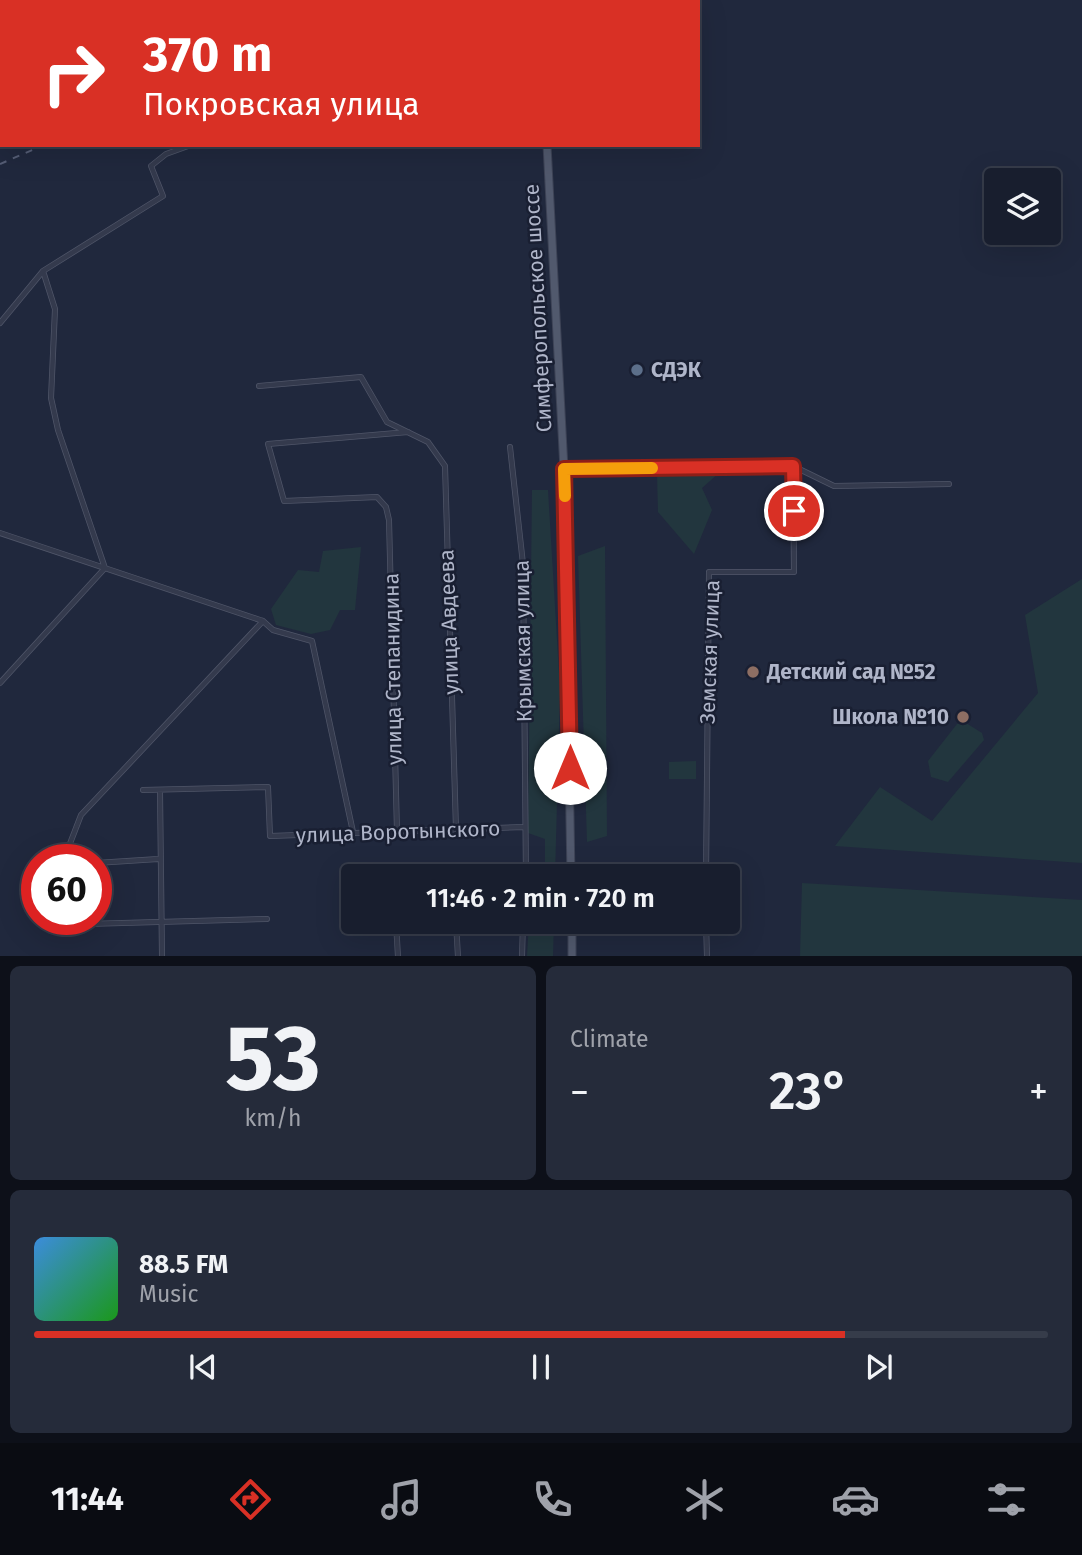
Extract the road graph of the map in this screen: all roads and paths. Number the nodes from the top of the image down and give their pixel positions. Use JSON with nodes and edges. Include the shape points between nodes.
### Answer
{"nodes":[{"id":1,"x":185,"y":147,"type":"edge"},
{"id":2,"x":547,"y":147,"type":"edge"},
{"id":3,"x":43,"y":271,"type":"junction"},
{"id":4,"x":0,"y":323,"type":"edge"},
{"id":5,"x":259,"y":386,"type":"dead end"},
{"id":6,"x":408,"y":432,"type":"junction"},
{"id":7,"x":510,"y":447,"type":"dead end"},
{"id":8,"x":793,"y":466,"type":"junction"},
{"id":9,"x":564,"y":469,"type":"junction"},
{"id":10,"x":949,"y":484,"type":"dead end"},
{"id":11,"x":0,"y":533,"type":"edge"},
{"id":12,"x":105,"y":568,"type":"junction"},
{"id":13,"x":262,"y":621,"type":"junction"},
{"id":14,"x":0,"y":683,"type":"edge"},
{"id":15,"x":143,"y":790,"type":"dead end"},
{"id":16,"x":160,"y":791,"type":"junction"},
{"id":17,"x":525,"y":827,"type":"junction"},
{"id":18,"x":456,"y":830,"type":"junction"},
{"id":19,"x":397,"y":831,"type":"junction"},
{"id":20,"x":353,"y":832,"type":"junction"},
{"id":21,"x":71,"y":844,"type":"edge"},
{"id":22,"x":158,"y":859,"type":"junction"},
{"id":23,"x":112,"y":862,"type":"edge"},
{"id":24,"x":526,"y":864,"type":"edge"},
{"id":25,"x":571,"y":864,"type":"edge"},
{"id":26,"x":706,"y":864,"type":"edge"},
{"id":27,"x":267,"y":919,"type":"dead end"},
{"id":28,"x":160,"y":923,"type":"junction"},
{"id":29,"x":112,"y":924,"type":"edge"},
{"id":30,"x":397,"y":934,"type":"edge"},
{"id":31,"x":457,"y":934,"type":"edge"},
{"id":32,"x":523,"y":934,"type":"edge"},
{"id":33,"x":572,"y":934,"type":"edge"},
{"id":34,"x":706,"y":934,"type":"edge"},
{"id":35,"x":162,"y":956,"type":"edge"},
{"id":36,"x":398,"y":956,"type":"edge"},
{"id":37,"x":458,"y":956,"type":"edge"},
{"id":38,"x":522,"y":956,"type":"edge"},
{"id":39,"x":572,"y":956,"type":"edge"},
{"id":40,"x":707,"y":956,"type":"edge"}],
"edges":[{"from":1,"to":3,"type":"street","via":[[150,166],[163,197]]},
{"from":2,"to":9,"type":"main road","name":"Симферопольское шоссе"},
{"from":3,"to":4,"type":"street"},
{"from":3,"to":12,"type":"street","via":[[55,309],[51,398]]},
{"from":5,"to":6,"type":"street","name":"улица Авдеева","via":[[361,377],[387,422]]},
{"from":6,"to":18,"type":"street","name":"улица Авдеева","via":[[428,442],[445,466]]},
{"from":6,"to":19,"type":"street","name":"улица Степанидина","via":[[268,444],[284,501],[377,497],[386,507]]},
{"from":7,"to":17,"type":"street","name":"Крымская улица","via":[[523,564]]},
{"from":8,"to":9,"type":"street"},
{"from":8,"to":10,"type":"street","via":[[834,486]]},
{"from":8,"to":26,"type":"street","name":"Земская улица","via":[[794,572],[709,572]]},
{"from":9,"to":25,"type":"main road","name":"Симферопольское шоссе"},
{"from":11,"to":12,"type":"street"},
{"from":12,"to":13,"type":"street"},
{"from":12,"to":14,"type":"street"},
{"from":13,"to":20,"type":"street","via":[[273,630],[312,641]]},
{"from":13,"to":21,"type":"street","via":[[81,815]]},
{"from":15,"to":16,"type":"street"},
{"from":16,"to":20,"type":"street","name":"улица Воротынского","via":[[268,787],[270,836]]},
{"from":16,"to":22,"type":"street"},
{"from":17,"to":18,"type":"street","name":"улица Воротынского"},
{"from":17,"to":24,"type":"street","name":"Крымская улица"},
{"from":18,"to":19,"type":"street","name":"улица Воротынского"},
{"from":19,"to":20,"type":"street","name":"улица Воротынского"},
{"from":22,"to":23,"type":"street"},
{"from":22,"to":28,"type":"street"},
{"from":27,"to":28,"type":"street"},
{"from":28,"to":29,"type":"street"},
{"from":28,"to":35,"type":"street"},
{"from":30,"to":36,"type":"street"},
{"from":31,"to":37,"type":"street"},
{"from":32,"to":38,"type":"street"},
{"from":33,"to":39,"type":"main road"},
{"from":34,"to":40,"type":"street"}]}
